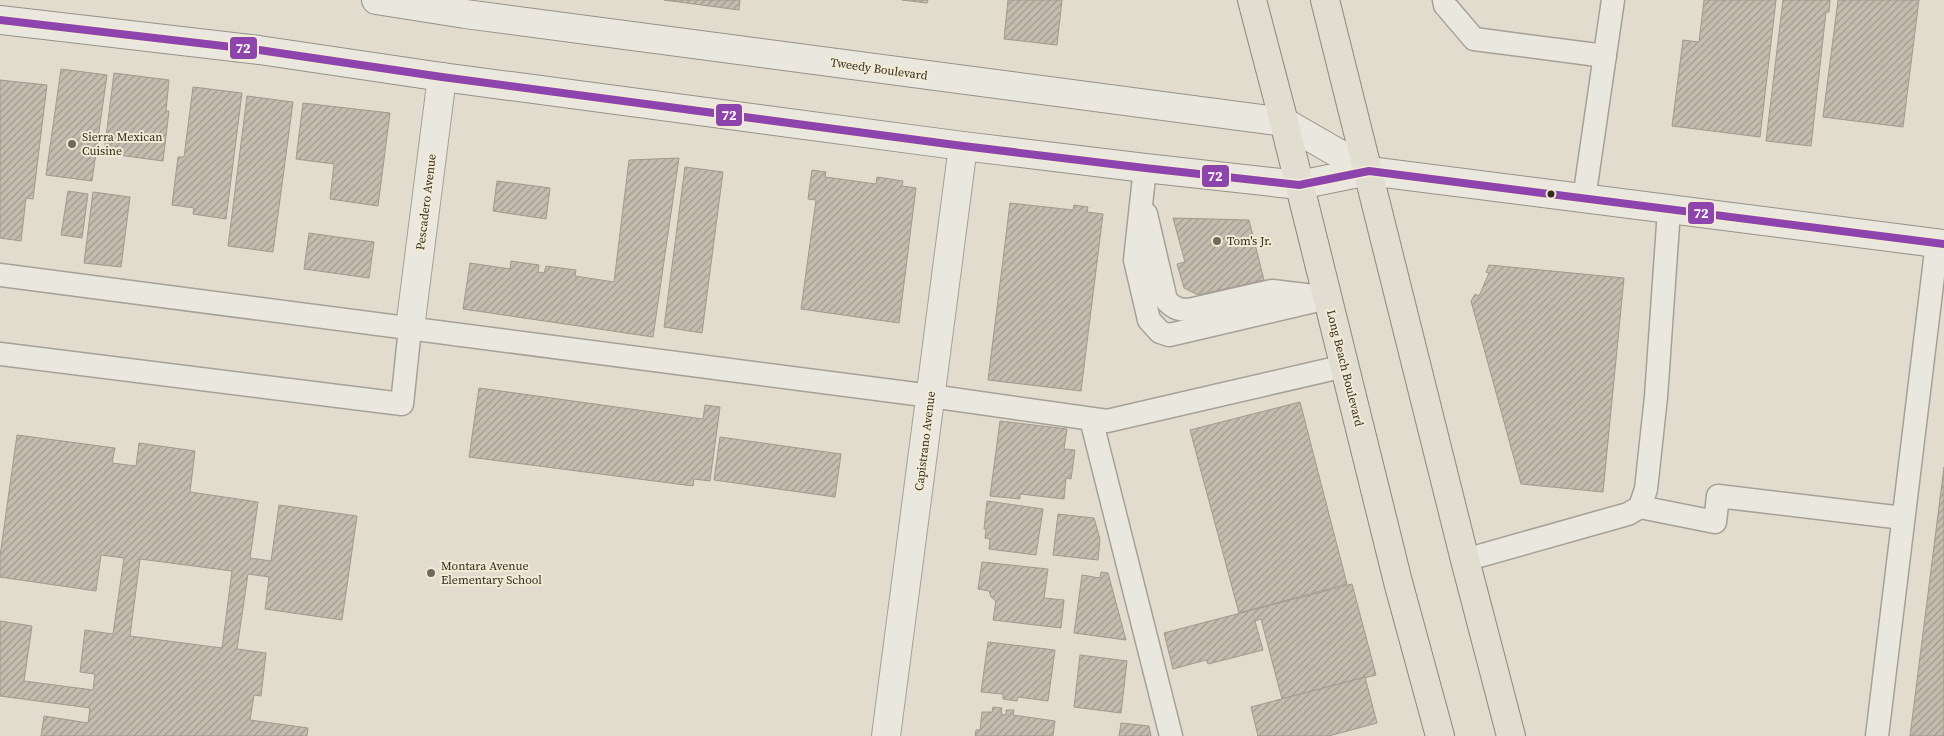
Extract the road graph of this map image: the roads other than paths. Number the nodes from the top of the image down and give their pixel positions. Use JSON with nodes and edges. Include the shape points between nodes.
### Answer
{"nodes":[{"id":1,"x":376,"y":0,"type":"edge"},
{"id":2,"x":1252,"y":0,"type":"edge"},
{"id":3,"x":1325,"y":0,"type":"edge"},
{"id":4,"x":1444,"y":0,"type":"edge"},
{"id":5,"x":1613,"y":0,"type":"edge"},
{"id":6,"x":0,"y":20,"type":"edge"},
{"id":7,"x":1605,"y":56,"type":"junction"},
{"id":8,"x":442,"y":77,"type":"junction"},
{"id":9,"x":1284,"y":122,"type":"junction"},
{"id":10,"x":964,"y":146,"type":"junction"},
{"id":11,"x":1145,"y":168,"type":"junction"},
{"id":12,"x":1369,"y":171,"type":"junction"},
{"id":13,"x":1299,"y":185,"type":"junction"},
{"id":14,"x":1584,"y":199,"type":"junction"},
{"id":15,"x":1669,"y":210,"type":"junction"},
{"id":16,"x":1940,"y":244,"type":"edge"},
{"id":17,"x":0,"y":275,"type":"edge"},
{"id":18,"x":1327,"y":298,"type":"junction"},
{"id":19,"x":410,"y":328,"type":"junction"},
{"id":20,"x":0,"y":354,"type":"edge"},
{"id":21,"x":1345,"y":366,"type":"junction"},
{"id":22,"x":931,"y":396,"type":"junction"},
{"id":23,"x":1091,"y":419,"type":"junction"},
{"id":24,"x":1640,"y":507,"type":"junction"},
{"id":25,"x":1903,"y":518,"type":"junction"},
{"id":26,"x":1465,"y":560,"type":"junction"},
{"id":27,"x":886,"y":736,"type":"edge"},
{"id":28,"x":1171,"y":736,"type":"edge"},
{"id":29,"x":1440,"y":736,"type":"edge"},
{"id":30,"x":1511,"y":736,"type":"edge"},
{"id":31,"x":1877,"y":736,"type":"edge"}],
"edges":[{"from":1,"to":9,"type":"main road","name":"Tweedy Boulevard"},
{"from":2,"to":9,"type":"main road","name":"Long Beach Boulevard"},
{"from":3,"to":12,"type":"main road"},
{"from":4,"to":7,"type":"lane","via":[[1474,39]]},
{"from":5,"to":7,"type":"lane"},
{"from":6,"to":8,"type":"main road","name":"Tweedy Boulevard","via":[[259,50]]},
{"from":7,"to":14,"type":"lane"},
{"from":8,"to":10,"type":"main road","name":"Tweedy Boulevard"},
{"from":8,"to":19,"type":"main road","name":"Pescadero Avenue"},
{"from":9,"to":12,"type":"main road","name":"Tweedy Boulevard"},
{"from":9,"to":13,"type":"main road","name":"Long Beach Boulevard"},
{"from":10,"to":11,"type":"main road","name":"Tweedy Boulevard"},
{"from":10,"to":22,"type":"main road","name":"Capistrano Avenue"},
{"from":11,"to":13,"type":"main road","name":"Tweedy Boulevard"},
{"from":11,"to":18,"type":"lane","via":[[1135,260],[1149,320],[1160,332],[1169,335]]},
{"from":12,"to":13,"type":"main road","name":"Tweedy Boulevard"},
{"from":12,"to":14,"type":"main road","name":"Tweedy Boulevard"},
{"from":12,"to":26,"type":"main road"},
{"from":13,"to":18,"type":"main road","name":"Long Beach Boulevard"},
{"from":14,"to":15,"type":"main road","name":"Tweedy Boulevard"},
{"from":15,"to":16,"type":"main road","name":"Tweedy Boulevard"},
{"from":15,"to":24,"type":"lane","via":[[1656,397],[1646,489]]},
{"from":16,"to":25,"type":"lane"},
{"from":17,"to":19,"type":"lane"},
{"from":18,"to":21,"type":"main road","name":"Long Beach Boulevard"},
{"from":19,"to":20,"type":"lane","via":[[402,404]]},
{"from":19,"to":22,"type":"lane"},
{"from":21,"to":23,"type":"lane","via":[[1107,422]]},
{"from":21,"to":29,"type":"main road","name":"Long Beach Boulevard"},
{"from":22,"to":23,"type":"lane"},
{"from":22,"to":27,"type":"main road","name":"Capistrano Avenue"},
{"from":23,"to":28,"type":"lane"},
{"from":24,"to":25,"type":"lane","via":[[1716,522],[1718,496]]},
{"from":24,"to":26,"type":"lane","via":[[1628,514]]},
{"from":25,"to":31,"type":"lane"},
{"from":26,"to":30,"type":"main road"}]}
